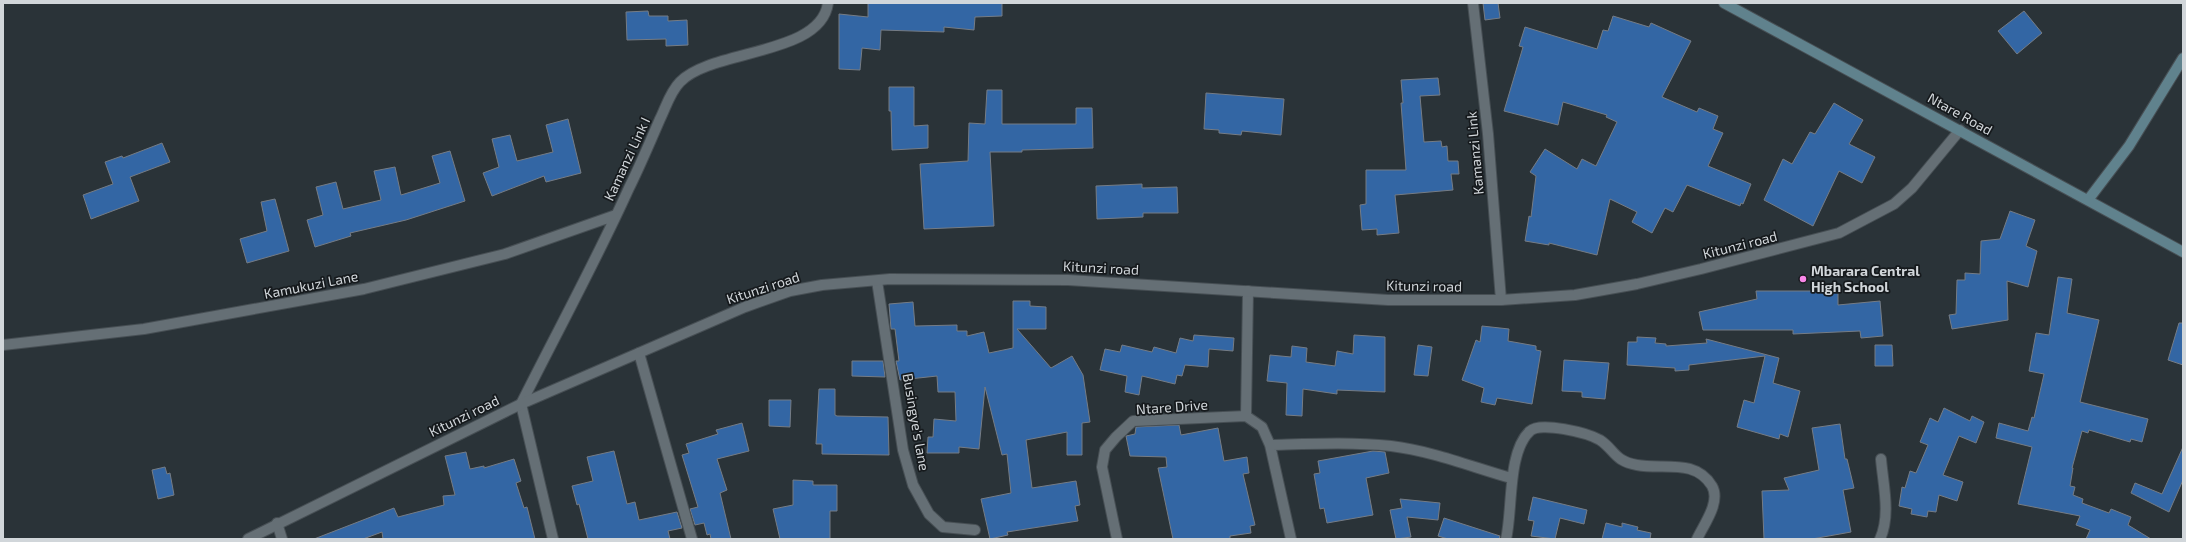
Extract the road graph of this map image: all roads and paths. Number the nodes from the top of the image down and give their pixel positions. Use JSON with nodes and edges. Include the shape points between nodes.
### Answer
{"nodes":[{"id":1,"x":828,"y":3,"type":"edge"},
{"id":2,"x":1473,"y":3,"type":"edge"},
{"id":3,"x":1724,"y":3,"type":"edge"},
{"id":4,"x":2183,"y":58,"type":"edge"},
{"id":5,"x":1960,"y":130,"type":"junction"},
{"id":6,"x":2088,"y":200,"type":"junction"},
{"id":7,"x":616,"y":215,"type":"junction"},
{"id":8,"x":2183,"y":252,"type":"edge"},
{"id":9,"x":877,"y":281,"type":"junction"},
{"id":10,"x":1248,"y":291,"type":"junction"},
{"id":11,"x":1501,"y":300,"type":"junction"},
{"id":12,"x":3,"y":345,"type":"edge"},
{"id":13,"x":639,"y":353,"type":"junction"},
{"id":14,"x":521,"y":404,"type":"junction"},
{"id":15,"x":1246,"y":416,"type":"junction"},
{"id":16,"x":1270,"y":445,"type":"junction"},
{"id":17,"x":1881,"y":459,"type":"dead end"},
{"id":18,"x":1512,"y":478,"type":"junction"},
{"id":19,"x":277,"y":524,"type":"junction"},
{"id":20,"x":975,"y":530,"type":"dead end"},
{"id":21,"x":248,"y":539,"type":"edge"},
{"id":22,"x":282,"y":539,"type":"edge"},
{"id":23,"x":553,"y":539,"type":"edge"},
{"id":24,"x":692,"y":539,"type":"edge"},
{"id":25,"x":1117,"y":539,"type":"edge"},
{"id":26,"x":1292,"y":539,"type":"edge"},
{"id":27,"x":1506,"y":539,"type":"edge"},
{"id":28,"x":1697,"y":539,"type":"edge"},
{"id":29,"x":1880,"y":539,"type":"edge"}],
"edges":[{"from":1,"to":7,"type":"street","name":"Kamanzi Link I","via":[[828,8],[819,21],[801,37],[698,70],[679,82]]},
{"from":2,"to":11,"type":"street","name":"Kamanzi Link","via":[[1488,134]]},
{"from":3,"to":5,"type":"main road","name":"Ntare Road"},
{"from":4,"to":6,"type":"main road","via":[[2129,146]]},
{"from":5,"to":6,"type":"main road","name":"Ntare Road"},
{"from":5,"to":11,"type":"street","name":"Kitunzi road","via":[[1912,188],[1894,204],[1839,233],[1636,284],[1575,295]]},
{"from":6,"to":8,"type":"main road","name":"Ntare Road"},
{"from":7,"to":12,"type":"street","name":"Kamukuzi Lane","via":[[505,254],[364,289],[144,329]]},
{"from":7,"to":14,"type":"street","name":"Kamanzi Link I"},
{"from":9,"to":10,"type":"street","name":"Kitunzi road","via":[[1068,280]]},
{"from":9,"to":13,"type":"street","name":"Kitunzi road","via":[[822,285],[790,291],[745,307]]},
{"from":9,"to":20,"type":"street","name":"Busingye's lane","via":[[903,450],[913,485],[929,514],[943,527]]},
{"from":10,"to":11,"type":"street","name":"Kitunzi road","via":[[1388,300]]},
{"from":10,"to":15,"type":"street"},
{"from":13,"to":14,"type":"street","name":"Kitunzi road"},
{"from":13,"to":24,"type":"street"},
{"from":14,"to":19,"type":"street","name":"Kitunzi road"},
{"from":14,"to":23,"type":"street"},
{"from":15,"to":16,"type":"street","via":[[1262,428]]},
{"from":15,"to":25,"type":"street","name":"Ntare Drive","via":[[1133,421],[1116,437],[1105,450],[1102,467]]},
{"from":16,"to":18,"type":"street","via":[[1345,443],[1391,446],[1411,449]]},
{"from":16,"to":26,"type":"street"},
{"from":17,"to":29,"type":"street","via":[[1885,503],[1883,532]]},
{"from":18,"to":27,"type":"street"},
{"from":18,"to":28,"type":"street","via":[[1523,438],[1531,429],[1548,426],[1600,440],[1617,458],[1636,465],[1695,469],[1713,488],[1714,504]]},
{"from":19,"to":21,"type":"street","name":"Kitunzi road"},
{"from":19,"to":22,"type":"street"}]}
